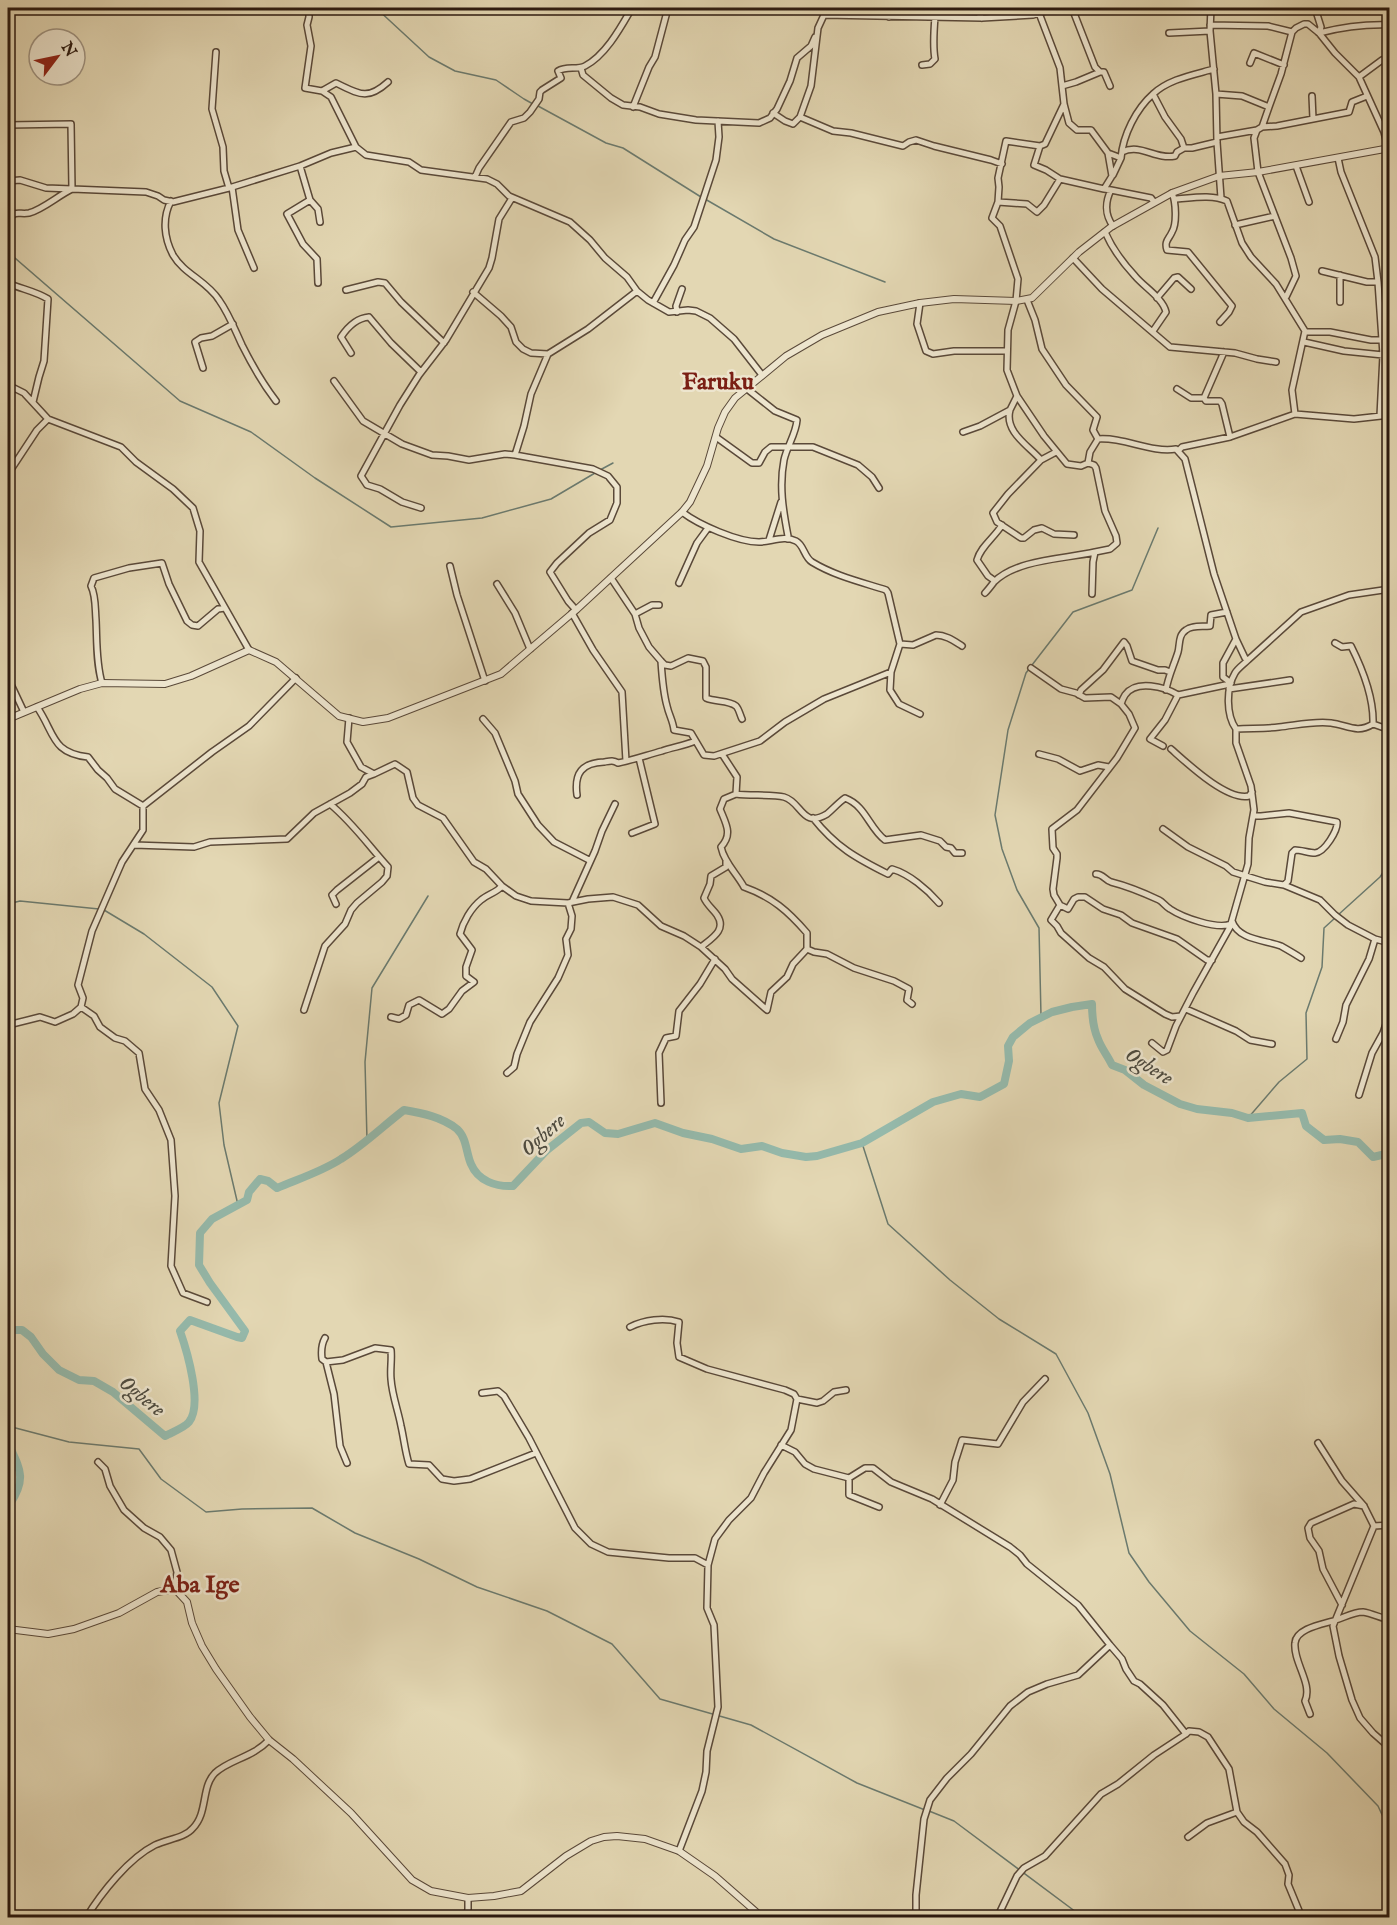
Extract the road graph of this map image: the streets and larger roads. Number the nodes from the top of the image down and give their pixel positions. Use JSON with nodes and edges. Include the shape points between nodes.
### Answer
{"nodes":[{"id":1,"x":309,"y":8,"type":"edge"},
{"id":2,"x":633,"y":8,"type":"edge"},
{"id":3,"x":668,"y":8,"type":"edge"},
{"id":4,"x":819,"y":8,"type":"edge"},
{"id":5,"x":889,"y":8,"type":"edge"},
{"id":6,"x":976,"y":8,"type":"edge"},
{"id":7,"x":1055,"y":8,"type":"edge"},
{"id":8,"x":1072,"y":8,"type":"edge"},
{"id":9,"x":1211,"y":8,"type":"edge"},
{"id":10,"x":1315,"y":8,"type":"edge"},
{"id":11,"x":1042,"y":10,"type":"edge"},
{"id":12,"x":824,"y":15,"type":"junction"},
{"id":13,"x":889,"y":17,"type":"junction"},
{"id":14,"x":935,"y":17,"type":"junction"},
{"id":15,"x":982,"y":18,"type":"junction"},
{"id":16,"x":1389,"y":25,"type":"edge"},
{"id":17,"x":1210,"y":28,"type":"junction"},
{"id":18,"x":1292,"y":32,"type":"junction"},
{"id":19,"x":817,"y":33,"type":"junction"},
{"id":20,"x":1169,"y":33,"type":"dead end"},
{"id":21,"x":1319,"y":33,"type":"junction"},
{"id":22,"x":216,"y":52,"type":"dead end"},
{"id":23,"x":1382,"y":60,"type":"dead end"},
{"id":24,"x":1251,"y":63,"type":"dead end"},
{"id":25,"x":921,"y":65,"type":"dead end"},
{"id":26,"x":1284,"y":65,"type":"junction"},
{"id":27,"x":581,"y":68,"type":"junction"},
{"id":28,"x":1214,"y":69,"type":"junction"},
{"id":29,"x":1100,"y":72,"type":"junction"},
{"id":30,"x":1359,"y":77,"type":"junction"},
{"id":31,"x":388,"y":81,"type":"dead end"},
{"id":32,"x":1062,"y":86,"type":"junction"},
{"id":33,"x":1110,"y":86,"type":"dead end"},
{"id":34,"x":322,"y":91,"type":"junction"},
{"id":35,"x":1153,"y":94,"type":"junction"},
{"id":36,"x":1216,"y":94,"type":"junction"},
{"id":37,"x":1312,"y":96,"type":"dead end"},
{"id":38,"x":1367,"y":96,"type":"junction"},
{"id":39,"x":1064,"y":104,"type":"junction"},
{"id":40,"x":633,"y":107,"type":"junction"},
{"id":41,"x":1269,"y":107,"type":"junction"},
{"id":42,"x":773,"y":113,"type":"junction"},
{"id":43,"x":800,"y":117,"type":"junction"},
{"id":44,"x":1313,"y":119,"type":"junction"},
{"id":45,"x":718,"y":121,"type":"junction"},
{"id":46,"x":8,"y":125,"type":"edge"},
{"id":47,"x":1259,"y":128,"type":"junction"},
{"id":48,"x":1217,"y":139,"type":"junction"},
{"id":49,"x":1040,"y":146,"type":"junction"},
{"id":50,"x":356,"y":147,"type":"junction"},
{"id":51,"x":1184,"y":148,"type":"junction"},
{"id":52,"x":1389,"y":148,"type":"edge"},
{"id":53,"x":1108,"y":153,"type":"junction"},
{"id":54,"x":1121,"y":155,"type":"junction"},
{"id":55,"x":1338,"y":158,"type":"junction"},
{"id":56,"x":1002,"y":164,"type":"junction"},
{"id":57,"x":300,"y":166,"type":"junction"},
{"id":58,"x":1296,"y":166,"type":"junction"},
{"id":59,"x":1258,"y":172,"type":"junction"},
{"id":60,"x":1112,"y":176,"type":"junction"},
{"id":61,"x":1219,"y":176,"type":"junction"},
{"id":62,"x":475,"y":177,"type":"junction"},
{"id":63,"x":1060,"y":179,"type":"junction"},
{"id":64,"x":8,"y":181,"type":"edge"},
{"id":65,"x":230,"y":188,"type":"junction"},
{"id":66,"x":72,"y":189,"type":"junction"},
{"id":67,"x":1108,"y":189,"type":"junction"},
{"id":68,"x":1173,"y":196,"type":"junction"},
{"id":69,"x":512,"y":198,"type":"junction"},
{"id":70,"x":1221,"y":198,"type":"junction"},
{"id":71,"x":310,"y":200,"type":"junction"},
{"id":72,"x":171,"y":201,"type":"junction"},
{"id":73,"x":998,"y":202,"type":"junction"},
{"id":74,"x":1155,"y":202,"type":"junction"},
{"id":75,"x":1309,"y":202,"type":"dead end"},
{"id":76,"x":1275,"y":216,"type":"junction"},
{"id":77,"x":8,"y":220,"type":"edge"},
{"id":78,"x":320,"y":222,"type":"dead end"},
{"id":79,"x":1235,"y":225,"type":"junction"},
{"id":80,"x":1113,"y":226,"type":"junction"},
{"id":81,"x":1105,"y":232,"type":"junction"},
{"id":82,"x":1073,"y":258,"type":"junction"},
{"id":83,"x":254,"y":268,"type":"dead end"},
{"id":84,"x":1322,"y":271,"type":"dead end"},
{"id":85,"x":1340,"y":275,"type":"junction"},
{"id":86,"x":1378,"y":282,"type":"junction"},
{"id":87,"x":8,"y":283,"type":"edge"},
{"id":88,"x":318,"y":283,"type":"dead end"},
{"id":89,"x":682,"y":289,"type":"dead end"},
{"id":90,"x":346,"y":290,"type":"dead end"},
{"id":91,"x":1191,"y":290,"type":"dead end"},
{"id":92,"x":637,"y":291,"type":"junction"},
{"id":93,"x":473,"y":292,"type":"junction"},
{"id":94,"x":1286,"y":297,"type":"junction"},
{"id":95,"x":1157,"y":298,"type":"junction"},
{"id":96,"x":1027,"y":300,"type":"junction"},
{"id":97,"x":1016,"y":301,"type":"junction"},
{"id":98,"x":1340,"y":302,"type":"dead end"},
{"id":99,"x":653,"y":303,"type":"junction"},
{"id":100,"x":920,"y":303,"type":"junction"},
{"id":101,"x":678,"y":312,"type":"junction"},
{"id":102,"x":1220,"y":322,"type":"dead end"},
{"id":103,"x":233,"y":324,"type":"junction"},
{"id":104,"x":1153,"y":331,"type":"junction"},
{"id":105,"x":1305,"y":332,"type":"junction"},
{"id":106,"x":1382,"y":340,"type":"junction"},
{"id":107,"x":1304,"y":342,"type":"junction"},
{"id":108,"x":444,"y":343,"type":"junction"},
{"id":109,"x":1007,"y":351,"type":"junction"},
{"id":110,"x":1224,"y":352,"type":"junction"},
{"id":111,"x":351,"y":353,"type":"dead end"},
{"id":112,"x":548,"y":354,"type":"junction"},
{"id":113,"x":1383,"y":355,"type":"junction"},
{"id":114,"x":1276,"y":362,"type":"dead end"},
{"id":115,"x":203,"y":368,"type":"dead end"},
{"id":116,"x":421,"y":372,"type":"junction"},
{"id":117,"x":762,"y":375,"type":"junction"},
{"id":118,"x":334,"y":381,"type":"dead end"},
{"id":119,"x":8,"y":385,"type":"edge"},
{"id":120,"x":746,"y":388,"type":"junction"},
{"id":121,"x":1177,"y":389,"type":"dead end"},
{"id":122,"x":1017,"y":396,"type":"junction"},
{"id":123,"x":1204,"y":398,"type":"junction"},
{"id":124,"x":276,"y":401,"type":"dead end"},
{"id":125,"x":33,"y":402,"type":"junction"},
{"id":126,"x":1010,"y":410,"type":"junction"},
{"id":127,"x":1295,"y":414,"type":"junction"},
{"id":128,"x":1389,"y":415,"type":"edge"},
{"id":129,"x":1380,"y":416,"type":"junction"},
{"id":130,"x":48,"y":419,"type":"junction"},
{"id":131,"x":963,"y":432,"type":"dead end"},
{"id":132,"x":384,"y":433,"type":"junction"},
{"id":133,"x":716,"y":437,"type":"junction"},
{"id":134,"x":1230,"y":437,"type":"junction"},
{"id":135,"x":1098,"y":439,"type":"junction"},
{"id":136,"x":789,"y":447,"type":"junction"},
{"id":137,"x":1179,"y":450,"type":"junction"},
{"id":138,"x":1056,"y":452,"type":"junction"},
{"id":139,"x":514,"y":455,"type":"junction"},
{"id":140,"x":1041,"y":460,"type":"junction"},
{"id":141,"x":1088,"y":463,"type":"junction"},
{"id":142,"x":8,"y":474,"type":"edge"},
{"id":143,"x":879,"y":488,"type":"dead end"},
{"id":144,"x":781,"y":501,"type":"junction"},
{"id":145,"x":421,"y":508,"type":"dead end"},
{"id":146,"x":682,"y":512,"type":"junction"},
{"id":147,"x":1002,"y":525,"type":"junction"},
{"id":148,"x":708,"y":528,"type":"junction"},
{"id":149,"x":1074,"y":535,"type":"dead end"},
{"id":150,"x":787,"y":539,"type":"junction"},
{"id":151,"x":769,"y":540,"type":"junction"},
{"id":152,"x":1095,"y":552,"type":"junction"},
{"id":153,"x":450,"y":567,"type":"dead end"},
{"id":154,"x":611,"y":578,"type":"junction"},
{"id":155,"x":995,"y":582,"type":"junction"},
{"id":156,"x":679,"y":583,"type":"dead end"},
{"id":157,"x":497,"y":584,"type":"dead end"},
{"id":158,"x":1389,"y":589,"type":"edge"},
{"id":159,"x":985,"y":593,"type":"dead end"},
{"id":160,"x":1092,"y":594,"type":"dead end"},
{"id":161,"x":659,"y":605,"type":"dead end"},
{"id":162,"x":225,"y":608,"type":"junction"},
{"id":163,"x":574,"y":612,"type":"junction"},
{"id":164,"x":1227,"y":612,"type":"junction"},
{"id":165,"x":635,"y":614,"type":"junction"},
{"id":166,"x":1236,"y":639,"type":"junction"},
{"id":167,"x":1335,"y":643,"type":"dead end"},
{"id":168,"x":900,"y":644,"type":"junction"},
{"id":169,"x":962,"y":646,"type":"dead end"},
{"id":170,"x":530,"y":649,"type":"junction"},
{"id":171,"x":249,"y":650,"type":"junction"},
{"id":172,"x":1248,"y":660,"type":"junction"},
{"id":173,"x":661,"y":662,"type":"junction"},
{"id":174,"x":1031,"y":668,"type":"dead end"},
{"id":175,"x":891,"y":672,"type":"junction"},
{"id":176,"x":1170,"y":672,"type":"junction"},
{"id":177,"x":8,"y":678,"type":"edge"},
{"id":178,"x":296,"y":678,"type":"junction"},
{"id":179,"x":1290,"y":680,"type":"dead end"},
{"id":180,"x":485,"y":681,"type":"junction"},
{"id":181,"x":102,"y":683,"type":"junction"},
{"id":182,"x":1230,"y":686,"type":"junction"},
{"id":183,"x":1166,"y":690,"type":"junction"},
{"id":184,"x":1079,"y":695,"type":"junction"},
{"id":185,"x":1178,"y":695,"type":"junction"},
{"id":186,"x":1121,"y":704,"type":"junction"},
{"id":187,"x":37,"y":707,"type":"junction"},
{"id":188,"x":24,"y":712,"type":"junction"},
{"id":189,"x":920,"y":714,"type":"dead end"},
{"id":190,"x":350,"y":718,"type":"junction"},
{"id":191,"x":8,"y":719,"type":"edge"},
{"id":192,"x":483,"y":719,"type":"dead end"},
{"id":193,"x":742,"y":719,"type":"dead end"},
{"id":194,"x":1372,"y":724,"type":"junction"},
{"id":195,"x":1236,"y":729,"type":"junction"},
{"id":196,"x":1389,"y":730,"type":"edge"},
{"id":197,"x":695,"y":741,"type":"junction"},
{"id":198,"x":1163,"y":746,"type":"dead end"},
{"id":199,"x":1172,"y":749,"type":"dead end"},
{"id":200,"x":722,"y":754,"type":"junction"},
{"id":201,"x":1039,"y":754,"type":"dead end"},
{"id":202,"x":639,"y":758,"type":"junction"},
{"id":203,"x":626,"y":761,"type":"junction"},
{"id":204,"x":1109,"y":767,"type":"junction"},
{"id":205,"x":374,"y":774,"type":"junction"},
{"id":206,"x":1252,"y":792,"type":"junction"},
{"id":207,"x":577,"y":795,"type":"dead end"},
{"id":208,"x":736,"y":795,"type":"junction"},
{"id":209,"x":330,"y":804,"type":"junction"},
{"id":210,"x":615,"y":804,"type":"dead end"},
{"id":211,"x":143,"y":806,"type":"junction"},
{"id":212,"x":1254,"y":816,"type":"junction"},
{"id":213,"x":813,"y":818,"type":"junction"},
{"id":214,"x":1163,"y":829,"type":"dead end"},
{"id":215,"x":632,"y":834,"type":"dead end"},
{"id":216,"x":134,"y":844,"type":"junction"},
{"id":217,"x":962,"y":853,"type":"dead end"},
{"id":218,"x":379,"y":856,"type":"junction"},
{"id":219,"x":589,"y":861,"type":"junction"},
{"id":220,"x":726,"y":861,"type":"junction"},
{"id":221,"x":1096,"y":874,"type":"dead end"},
{"id":222,"x":1244,"y":875,"type":"junction"},
{"id":223,"x":1284,"y":885,"type":"junction"},
{"id":224,"x":502,"y":886,"type":"junction"},
{"id":225,"x":570,"y":903,"type":"junction"},
{"id":226,"x":939,"y":903,"type":"dead end"},
{"id":227,"x":336,"y":904,"type":"dead end"},
{"id":228,"x":1060,"y":905,"type":"junction"},
{"id":229,"x":1231,"y":922,"type":"junction"},
{"id":230,"x":1375,"y":939,"type":"junction"},
{"id":231,"x":1389,"y":943,"type":"edge"},
{"id":232,"x":701,"y":947,"type":"junction"},
{"id":233,"x":807,"y":949,"type":"junction"},
{"id":234,"x":1302,"y":958,"type":"dead end"},
{"id":235,"x":715,"y":959,"type":"junction"},
{"id":236,"x":1212,"y":960,"type":"junction"},
{"id":237,"x":912,"y":1004,"type":"dead end"},
{"id":238,"x":81,"y":1008,"type":"junction"},
{"id":239,"x":1186,"y":1009,"type":"junction"},
{"id":240,"x":304,"y":1010,"type":"dead end"},
{"id":241,"x":1389,"y":1012,"type":"edge"},
{"id":242,"x":1181,"y":1016,"type":"junction"},
{"id":243,"x":391,"y":1017,"type":"dead end"},
{"id":244,"x":8,"y":1025,"type":"edge"},
{"id":245,"x":1336,"y":1039,"type":"dead end"},
{"id":246,"x":1152,"y":1043,"type":"dead end"},
{"id":247,"x":1272,"y":1044,"type":"dead end"},
{"id":248,"x":507,"y":1073,"type":"dead end"},
{"id":249,"x":1359,"y":1095,"type":"dead end"},
{"id":250,"x":661,"y":1102,"type":"dead end"},
{"id":251,"x":207,"y":1302,"type":"dead end"},
{"id":252,"x":630,"y":1327,"type":"dead end"},
{"id":253,"x":325,"y":1338,"type":"dead end"},
{"id":254,"x":327,"y":1362,"type":"junction"},
{"id":255,"x":1045,"y":1379,"type":"dead end"},
{"id":256,"x":846,"y":1390,"type":"dead end"},
{"id":257,"x":482,"y":1393,"type":"dead end"},
{"id":258,"x":797,"y":1400,"type":"junction"},
{"id":259,"x":1318,"y":1443,"type":"dead end"},
{"id":260,"x":781,"y":1445,"type":"junction"},
{"id":261,"x":536,"y":1453,"type":"junction"},
{"id":262,"x":98,"y":1462,"type":"dead end"},
{"id":263,"x":347,"y":1463,"type":"dead end"},
{"id":264,"x":849,"y":1478,"type":"junction"},
{"id":265,"x":940,"y":1505,"type":"junction"},
{"id":266,"x":1364,"y":1506,"type":"junction"},
{"id":267,"x":879,"y":1507,"type":"dead end"},
{"id":268,"x":1389,"y":1525,"type":"edge"},
{"id":269,"x":1374,"y":1526,"type":"junction"},
{"id":270,"x":708,"y":1565,"type":"junction"},
{"id":271,"x":175,"y":1589,"type":"junction"},
{"id":272,"x":1342,"y":1605,"type":"junction"},
{"id":273,"x":1335,"y":1620,"type":"junction"},
{"id":274,"x":1389,"y":1620,"type":"edge"},
{"id":275,"x":8,"y":1629,"type":"edge"},
{"id":276,"x":1110,"y":1645,"type":"junction"},
{"id":277,"x":1310,"y":1714,"type":"dead end"},
{"id":278,"x":1186,"y":1734,"type":"junction"},
{"id":279,"x":270,"y":1740,"type":"junction"},
{"id":280,"x":1389,"y":1748,"type":"edge"},
{"id":281,"x":1237,"y":1812,"type":"junction"},
{"id":282,"x":1188,"y":1837,"type":"dead end"},
{"id":283,"x":679,"y":1851,"type":"junction"},
{"id":284,"x":468,"y":1899,"type":"junction"},
{"id":285,"x":86,"y":1917,"type":"edge"},
{"id":286,"x":466,"y":1917,"type":"edge"},
{"id":287,"x":763,"y":1917,"type":"edge"},
{"id":288,"x":916,"y":1917,"type":"edge"},
{"id":289,"x":997,"y":1917,"type":"edge"},
{"id":290,"x":1302,"y":1917,"type":"edge"}],
"edges":[{"from":1,"to":34,"type":"street","via":[[306,25],[311,46],[305,88]]},
{"from":2,"to":27,"type":"street","via":[[598,57]]},
{"from":3,"to":40,"type":"street","via":[[655,57]]},
{"from":4,"to":12,"type":"street"},
{"from":5,"to":13,"type":"street"},
{"from":6,"to":15,"type":"street"},
{"from":7,"to":11,"type":"street"},
{"from":8,"to":29,"type":"street"},
{"from":9,"to":17,"type":"street"},
{"from":10,"to":21,"type":"street"},
{"from":11,"to":15,"type":"street"},
{"from":11,"to":32,"type":"street"},
{"from":12,"to":13,"type":"street"},
{"from":12,"to":19,"type":"street"},
{"from":13,"to":14,"type":"street"},
{"from":14,"to":15,"type":"street"},
{"from":14,"to":25,"type":"street","via":[[935,59]]},
{"from":16,"to":21,"type":"street","via":[[1353,25]]},
{"from":17,"to":18,"type":"street","via":[[1268,26]]},
{"from":17,"to":20,"type":"street"},
{"from":17,"to":28,"type":"street"},
{"from":18,"to":21,"type":"street","via":[[1308,24]]},
{"from":18,"to":26,"type":"street"},
{"from":19,"to":42,"type":"street","via":[[811,46],[797,58]]},
{"from":19,"to":43,"type":"street","via":[[811,86]]},
{"from":21,"to":30,"type":"street"},
{"from":22,"to":65,"type":"street","via":[[212,109]]},
{"from":23,"to":30,"type":"street"},
{"from":24,"to":26,"type":"street","via":[[1254,53]]},
{"from":26,"to":41,"type":"street"},
{"from":27,"to":40,"type":"street","via":[[583,75],[611,98]]},
{"from":27,"to":62,"type":"street","via":[[558,71],[561,78],[540,92],[526,117],[511,122]]},
{"from":28,"to":35,"type":"street","via":[[1184,77]]},
{"from":28,"to":36,"type":"street"},
{"from":29,"to":32,"type":"street"},
{"from":29,"to":33,"type":"street","via":[[1104,72]]},
{"from":30,"to":38,"type":"street"},
{"from":31,"to":34,"type":"street","via":[[372,94],[336,83]]},
{"from":32,"to":39,"type":"street"},
{"from":34,"to":50,"type":"street","via":[[332,97]]},
{"from":35,"to":51,"type":"street"},
{"from":35,"to":54,"type":"street","via":[[1142,105]]},
{"from":36,"to":41,"type":"street","via":[[1242,96]]},
{"from":36,"to":48,"type":"street"},
{"from":37,"to":44,"type":"street"},
{"from":38,"to":44,"type":"street","via":[[1352,102],[1349,112]]},
{"from":38,"to":52,"type":"street"},
{"from":39,"to":49,"type":"street","via":[[1045,144]]},
{"from":39,"to":53,"type":"street","via":[[1073,128],[1091,130]]},
{"from":40,"to":45,"type":"street"},
{"from":41,"to":47,"type":"street"},
{"from":42,"to":43,"type":"street","via":[[793,124]]},
{"from":42,"to":45,"type":"street","via":[[759,123]]},
{"from":43,"to":56,"type":"street","via":[[833,131],[903,147],[916,140]]},
{"from":44,"to":47,"type":"street"},
{"from":45,"to":99,"type":"street","via":[[716,160],[694,227]]},
{"from":46,"to":66,"type":"street","via":[[71,124]]},
{"from":47,"to":48,"type":"street"},
{"from":47,"to":59,"type":"street","via":[[1254,138]]},
{"from":48,"to":51,"type":"street"},
{"from":48,"to":61,"type":"street"},
{"from":49,"to":56,"type":"street","via":[[1006,141]]},
{"from":49,"to":63,"type":"street","via":[[1034,165]]},
{"from":50,"to":57,"type":"street"},
{"from":50,"to":62,"type":"street","via":[[366,154],[409,162],[421,170]]},
{"from":51,"to":54,"type":"street","via":[[1169,158],[1128,148]]},
{"from":52,"to":55,"type":"street"},
{"from":53,"to":54,"type":"street"},
{"from":53,"to":60,"type":"street"},
{"from":54,"to":60,"type":"street"},
{"from":55,"to":58,"type":"street"},
{"from":55,"to":86,"type":"street","via":[[1375,257]]},
{"from":56,"to":73,"type":"street"},
{"from":57,"to":65,"type":"street"},
{"from":57,"to":71,"type":"street"},
{"from":58,"to":59,"type":"street"},
{"from":58,"to":75,"type":"street"},
{"from":59,"to":61,"type":"street"},
{"from":59,"to":76,"type":"street"},
{"from":60,"to":67,"type":"street"},
{"from":61,"to":68,"type":"street"},
{"from":61,"to":70,"type":"street"},
{"from":62,"to":69,"type":"street","via":[[497,184]]},
{"from":63,"to":67,"type":"street"},
{"from":63,"to":73,"type":"street","via":[[1037,212],[1027,204]]},
{"from":64,"to":66,"type":"street","via":[[20,180],[46,189]]},
{"from":65,"to":72,"type":"street"},
{"from":65,"to":83,"type":"street","via":[[238,230]]},
{"from":66,"to":72,"type":"street","via":[[146,192]]},
{"from":66,"to":77,"type":"street","via":[[28,213],[11,215]]},
{"from":67,"to":74,"type":"street"},
{"from":67,"to":80,"type":"street","via":[[1106,214]]},
{"from":68,"to":70,"type":"street"},
{"from":68,"to":74,"type":"street"},
{"from":68,"to":102,"type":"street","via":[[1173,231],[1165,245],[1167,250],[1188,252],[1232,306]]},
{"from":69,"to":92,"type":"street","via":[[570,222]]},
{"from":69,"to":93,"type":"street","via":[[499,219],[489,268]]},
{"from":70,"to":79,"type":"street","via":[[1227,201]]},
{"from":71,"to":78,"type":"street","via":[[318,209]]},
{"from":71,"to":88,"type":"street","via":[[287,214],[303,244],[317,259]]},
{"from":72,"to":103,"type":"street","via":[[165,217],[174,255],[189,274],[210,288]]},
{"from":73,"to":97,"type":"street","via":[[992,218],[1000,226],[1018,279]]},
{"from":74,"to":80,"type":"street"},
{"from":76,"to":79,"type":"street"},
{"from":76,"to":94,"type":"street","via":[[1296,276]]},
{"from":79,"to":94,"type":"street","via":[[1251,257]]},
{"from":80,"to":81,"type":"street"},
{"from":81,"to":82,"type":"street"},
{"from":81,"to":95,"type":"street","via":[[1135,277]]},
{"from":82,"to":96,"type":"street"},
{"from":82,"to":104,"type":"street","via":[[1102,289]]},
{"from":84,"to":85,"type":"street"},
{"from":85,"to":86,"type":"street"},
{"from":85,"to":98,"type":"street"},
{"from":86,"to":106,"type":"street"},
{"from":87,"to":125,"type":"street","via":[[48,299],[44,361]]},
{"from":89,"to":101,"type":"street"},
{"from":90,"to":108,"type":"street","via":[[385,283]]},
{"from":91,"to":95,"type":"street","via":[[1178,277]]},
{"from":92,"to":99,"type":"street"},
{"from":92,"to":112,"type":"street"},
{"from":93,"to":108,"type":"street"},
{"from":93,"to":112,"type":"street","via":[[511,327],[523,349]]},
{"from":94,"to":105,"type":"street"},
{"from":95,"to":104,"type":"street","via":[[1166,312]]},
{"from":96,"to":97,"type":"street"},
{"from":96,"to":135,"type":"street","via":[[1042,349],[1066,386],[1097,417],[1093,430]]},
{"from":97,"to":100,"type":"street","via":[[954,299]]},
{"from":97,"to":109,"type":"street"},
{"from":99,"to":101,"type":"street","via":[[669,312]]},
{"from":100,"to":109,"type":"street","via":[[917,324],[926,351]]},
{"from":100,"to":117,"type":"street","via":[[878,312],[822,335]]},
{"from":101,"to":117,"type":"street","via":[[696,311],[710,318],[734,339]]},
{"from":103,"to":115,"type":"street","via":[[195,342]]},
{"from":103,"to":124,"type":"street"},
{"from":104,"to":110,"type":"street","via":[[1170,346]]},
{"from":105,"to":106,"type":"street"},
{"from":105,"to":107,"type":"street"},
{"from":106,"to":113,"type":"street"},
{"from":107,"to":113,"type":"street"},
{"from":107,"to":127,"type":"street","via":[[1292,390]]},
{"from":108,"to":116,"type":"street"},
{"from":109,"to":122,"type":"street","via":[[1007,370]]},
{"from":110,"to":114,"type":"street"},
{"from":110,"to":123,"type":"street"},
{"from":111,"to":116,"type":"street","via":[[341,337],[356,322],[369,317]]},
{"from":112,"to":139,"type":"street","via":[[531,394]]},
{"from":113,"to":129,"type":"street"},
{"from":116,"to":132,"type":"street"},
{"from":117,"to":120,"type":"street"},
{"from":118,"to":132,"type":"street","via":[[363,421]]},
{"from":119,"to":125,"type":"street"},
{"from":120,"to":133,"type":"street","via":[[725,412]]},
{"from":120,"to":136,"type":"street","via":[[775,411],[797,420]]},
{"from":121,"to":123,"type":"street","via":[[1191,398]]},
{"from":122,"to":126,"type":"street"},
{"from":122,"to":138,"type":"street"},
{"from":123,"to":134,"type":"street","via":[[1220,401]]},
{"from":125,"to":130,"type":"street"},
{"from":126,"to":131,"type":"street"},
{"from":126,"to":140,"type":"street","via":[[1010,424]]},
{"from":127,"to":129,"type":"street","via":[[1354,419]]},
{"from":127,"to":134,"type":"street"},
{"from":128,"to":129,"type":"street"},
{"from":130,"to":142,"type":"street"},
{"from":130,"to":162,"type":"street","via":[[121,447],[193,508],[200,531],[199,562]]},
{"from":132,"to":139,"type":"street","via":[[432,455],[469,460]]},
{"from":132,"to":145,"type":"street","via":[[361,476],[367,485]]},
{"from":133,"to":136,"type":"street","via":[[752,463],[759,463],[771,447]]},
{"from":133,"to":146,"type":"street","via":[[707,466]]},
{"from":134,"to":137,"type":"street"},
{"from":135,"to":137,"type":"street","via":[[1120,440],[1160,451]]},
{"from":135,"to":141,"type":"street"},
{"from":136,"to":143,"type":"street","via":[[813,447],[858,465]]},
{"from":136,"to":144,"type":"street","via":[[784,458]]},
{"from":137,"to":164,"type":"street","via":[[1185,459]]},
{"from":138,"to":140,"type":"street"},
{"from":138,"to":141,"type":"street","via":[[1067,464]]},
{"from":139,"to":163,"type":"street","via":[[593,469],[608,476],[617,487],[617,503],[610,520],[589,533],[550,572]]},
{"from":140,"to":147,"type":"street","via":[[993,513]]},
{"from":141,"to":152,"type":"street","via":[[1096,468],[1105,512],[1117,543]]},
{"from":144,"to":150,"type":"street"},
{"from":144,"to":151,"type":"street"},
{"from":146,"to":148,"type":"street"},
{"from":146,"to":154,"type":"street"},
{"from":147,"to":149,"type":"street","via":[[1024,538],[1041,528],[1054,534]]},
{"from":147,"to":155,"type":"street","via":[[977,560]]},
{"from":148,"to":151,"type":"street","via":[[755,542]]},
{"from":148,"to":156,"type":"street"},
{"from":150,"to":151,"type":"street"},
{"from":150,"to":168,"type":"street","via":[[796,541],[812,562],[886,590]]},
{"from":152,"to":155,"type":"street","via":[[1034,562]]},
{"from":152,"to":160,"type":"street"},
{"from":153,"to":180,"type":"street"},
{"from":154,"to":163,"type":"street"},
{"from":154,"to":165,"type":"street"},
{"from":155,"to":159,"type":"street"},
{"from":157,"to":170,"type":"street"},
{"from":158,"to":172,"type":"street","via":[[1349,596],[1301,612]]},
{"from":161,"to":165,"type":"street"},
{"from":162,"to":171,"type":"street"},
{"from":162,"to":181,"type":"street","via":[[218,609],[198,626],[192,625],[162,563],[93,578]]},
{"from":163,"to":170,"type":"street"},
{"from":163,"to":203,"type":"street","via":[[593,650],[622,692]]},
{"from":164,"to":166,"type":"street"},
{"from":164,"to":176,"type":"street","via":[[1211,615],[1210,626],[1193,627],[1181,634]]},
{"from":165,"to":173,"type":"street","via":[[649,647]]},
{"from":166,"to":172,"type":"street"},
{"from":166,"to":182,"type":"street","via":[[1222,667]]},
{"from":167,"to":194,"type":"street","via":[[1351,646],[1358,659],[1373,713]]},
{"from":168,"to":169,"type":"street","via":[[913,645],[940,635]]},
{"from":168,"to":175,"type":"street"},
{"from":170,"to":180,"type":"street","via":[[501,674]]},
{"from":171,"to":178,"type":"street","via":[[276,662]]},
{"from":171,"to":181,"type":"street","via":[[165,684]]},
{"from":172,"to":182,"type":"street","via":[[1235,673]]},
{"from":173,"to":193,"type":"street","via":[[671,666],[688,658],[703,661],[706,698],[733,704]]},
{"from":173,"to":197,"type":"street","via":[[674,730],[691,733]]},
{"from":174,"to":184,"type":"street","via":[[1061,689]]},
{"from":175,"to":189,"type":"street","via":[[889,683],[894,698]]},
{"from":175,"to":200,"type":"street","via":[[824,699],[760,741]]},
{"from":176,"to":183,"type":"street"},
{"from":176,"to":184,"type":"street","via":[[1132,661],[1124,642]]},
{"from":177,"to":188,"type":"street"},
{"from":178,"to":190,"type":"street","via":[[339,716]]},
{"from":178,"to":211,"type":"street","via":[[249,726]]},
{"from":179,"to":182,"type":"street"},
{"from":180,"to":190,"type":"street","via":[[388,718],[363,722]]},
{"from":181,"to":187,"type":"street"},
{"from":182,"to":185,"type":"street"},
{"from":182,"to":195,"type":"street","via":[[1231,718]]},
{"from":183,"to":185,"type":"street"},
{"from":183,"to":186,"type":"street","via":[[1140,687],[1125,695]]},
{"from":184,"to":186,"type":"street","via":[[1108,696]]},
{"from":185,"to":198,"type":"street","via":[[1150,739]]},
{"from":186,"to":204,"type":"street","via":[[1135,728]]},
{"from":187,"to":188,"type":"street"},
{"from":187,"to":211,"type":"street","via":[[59,747],[88,757],[115,789]]},
{"from":188,"to":191,"type":"street"},
{"from":190,"to":205,"type":"street","via":[[347,742],[361,767]]},
{"from":192,"to":219,"type":"street","via":[[495,733],[518,794],[538,825],[554,842]]},
{"from":194,"to":195,"type":"street","via":[[1350,729],[1332,723]]},
{"from":194,"to":196,"type":"street"},
{"from":195,"to":206,"type":"street","via":[[1238,752]]},
{"from":197,"to":200,"type":"street","via":[[704,755]]},
{"from":197,"to":202,"type":"street"},
{"from":199,"to":206,"type":"street","via":[[1232,795],[1242,798]]},
{"from":200,"to":208,"type":"street","via":[[736,777]]},
{"from":201,"to":204,"type":"street","via":[[1080,771],[1098,765]]},
{"from":202,"to":203,"type":"street"},
{"from":202,"to":215,"type":"street","via":[[655,824]]},
{"from":203,"to":207,"type":"street","via":[[590,763],[578,776]]},
{"from":204,"to":228,"type":"street","via":[[1077,810],[1052,830],[1058,858],[1053,889]]},
{"from":205,"to":209,"type":"street"},
{"from":205,"to":224,"type":"street","via":[[395,764],[406,772],[418,805],[443,818],[474,862]]},
{"from":206,"to":212,"type":"street"},
{"from":208,"to":213,"type":"street","via":[[786,797],[804,816]]},
{"from":208,"to":220,"type":"street","via":[[724,799],[720,809],[729,831],[721,848]]},
{"from":209,"to":216,"type":"street","via":[[314,813],[287,839],[194,847]]},
{"from":209,"to":218,"type":"street"},
{"from":210,"to":219,"type":"street"},
{"from":211,"to":216,"type":"street","via":[[143,830]]},
{"from":212,"to":222,"type":"street"},
{"from":212,"to":223,"type":"street","via":[[1289,813],[1338,823],[1334,834],[1317,853],[1292,853]]},
{"from":213,"to":217,"type":"street","via":[[825,815],[845,798],[864,812],[885,840],[921,836]]},
{"from":213,"to":226,"type":"street","via":[[856,858],[888,874],[892,870],[904,873]]},
{"from":214,"to":222,"type":"street","via":[[1188,847]]},
{"from":216,"to":238,"type":"street","via":[[92,931],[78,985],[83,998]]},
{"from":218,"to":227,"type":"street","via":[[332,895]]},
{"from":218,"to":240,"type":"street","via":[[388,867],[387,876],[357,903],[325,946]]},
{"from":219,"to":225,"type":"street"},
{"from":220,"to":232,"type":"street","via":[[724,868],[711,876],[704,898],[718,916],[720,931]]},
{"from":220,"to":233,"type":"street","via":[[744,887],[789,912],[807,933]]},
{"from":221,"to":229,"type":"street","via":[[1160,900],[1184,916],[1222,926]]},
{"from":222,"to":223,"type":"street"},
{"from":222,"to":229,"type":"street"},
{"from":223,"to":230,"type":"street","via":[[1320,900],[1348,925]]},
{"from":224,"to":225,"type":"street","via":[[531,901]]},
{"from":224,"to":243,"type":"street","via":[[481,900],[460,934],[472,950],[466,976],[474,982],[442,1014],[419,1000],[409,1005],[406,1015],[399,1019]]},
{"from":225,"to":232,"type":"street","via":[[613,897],[638,905],[661,926]]},
{"from":225,"to":248,"type":"street","via":[[568,955],[530,1022],[514,1067]]},
{"from":228,"to":236,"type":"street","via":[[1068,909],[1074,899],[1085,897],[1132,923],[1177,939]]},
{"from":228,"to":242,"type":"street","via":[[1051,920],[1061,933],[1125,988],[1165,1014]]},
{"from":229,"to":234,"type":"street","via":[[1243,934],[1283,947]]},
{"from":229,"to":236,"type":"street"},
{"from":230,"to":231,"type":"street"},
{"from":230,"to":245,"type":"street","via":[[1346,1005]]},
{"from":232,"to":235,"type":"street"},
{"from":233,"to":235,"type":"street","via":[[771,992],[767,1010]]},
{"from":233,"to":237,"type":"street","via":[[909,988],[907,1000]]},
{"from":235,"to":250,"type":"street","via":[[679,1011],[676,1036],[666,1038],[658,1053]]},
{"from":236,"to":239,"type":"street"},
{"from":238,"to":244,"type":"street","via":[[55,1022],[40,1017]]},
{"from":238,"to":251,"type":"street","via":[[94,1016],[100,1027],[139,1053],[146,1089],[171,1140],[175,1196],[171,1266],[183,1293]]},
{"from":239,"to":242,"type":"street"},
{"from":239,"to":247,"type":"street","via":[[1250,1040]]},
{"from":241,"to":249,"type":"street"},
{"from":242,"to":246,"type":"street","via":[[1167,1050],[1163,1052]]},
{"from":252,"to":258,"type":"street","via":[[669,1319],[679,1322],[679,1357],[706,1369],[785,1390]]},
{"from":253,"to":254,"type":"street","via":[[321,1354]]},
{"from":254,"to":261,"type":"street","via":[[375,1348],[391,1350],[390,1377],[409,1464],[429,1466],[442,1479],[470,1479]]},
{"from":254,"to":263,"type":"street","via":[[340,1446]]},
{"from":255,"to":265,"type":"street","via":[[1023,1402],[998,1444],[962,1440],[953,1480]]},
{"from":256,"to":258,"type":"street","via":[[834,1392],[818,1403]]},
{"from":257,"to":261,"type":"street","via":[[498,1391],[504,1396]]},
{"from":258,"to":260,"type":"street","via":[[791,1430]]},
{"from":259,"to":266,"type":"street","via":[[1342,1481]]},
{"from":260,"to":264,"type":"street","via":[[814,1469]]},
{"from":260,"to":270,"type":"street","via":[[751,1498],[715,1539]]},
{"from":261,"to":270,"type":"street","via":[[575,1528],[591,1544],[608,1552],[694,1558]]},
{"from":262,"to":271,"type":"street","via":[[124,1510],[171,1550],[177,1572]]},
{"from":264,"to":265,"type":"street","via":[[873,1468],[891,1482]]},
{"from":264,"to":267,"type":"street","via":[[849,1495]]},
{"from":265,"to":276,"type":"street","via":[[1020,1555],[1078,1605]]},
{"from":266,"to":269,"type":"street"},
{"from":266,"to":272,"type":"street","via":[[1354,1504],[1311,1523],[1308,1528]]},
{"from":268,"to":269,"type":"street"},
{"from":269,"to":272,"type":"street"},
{"from":270,"to":283,"type":"street","via":[[707,1608],[714,1625],[718,1707],[702,1791]]},
{"from":271,"to":275,"type":"street","via":[[157,1592],[119,1613],[74,1629],[48,1634]]},
{"from":271,"to":279,"type":"street","via":[[187,1602],[192,1623],[216,1669]]},
{"from":272,"to":273,"type":"street"},
{"from":273,"to":274,"type":"street","via":[[1364,1612]]},
{"from":273,"to":277,"type":"street","via":[[1316,1625],[1295,1640]]},
{"from":273,"to":280,"type":"street","via":[[1339,1656],[1352,1700],[1360,1718]]},
{"from":276,"to":278,"type":"street","via":[[1134,1681],[1163,1705]]},
{"from":276,"to":288,"type":"street","via":[[1078,1675],[1028,1692],[1010,1706],[930,1800],[924,1819]]},
{"from":278,"to":281,"type":"street","via":[[1199,1732],[1214,1745],[1229,1769]]},
{"from":278,"to":289,"type":"street","via":[[1101,1794],[1045,1856],[1024,1868]]},
{"from":279,"to":284,"type":"street","via":[[334,1796],[412,1880],[431,1892]]},
{"from":279,"to":285,"type":"street","via":[[261,1749],[215,1773],[193,1829],[145,1851],[111,1882]]},
{"from":281,"to":282,"type":"street","via":[[1207,1823]]},
{"from":281,"to":290,"type":"street","via":[[1285,1864],[1288,1884]]},
{"from":283,"to":284,"type":"street","via":[[645,1839],[604,1837],[566,1856],[520,1891]]},
{"from":283,"to":287,"type":"street"},
{"from":284,"to":286,"type":"street"}]}
